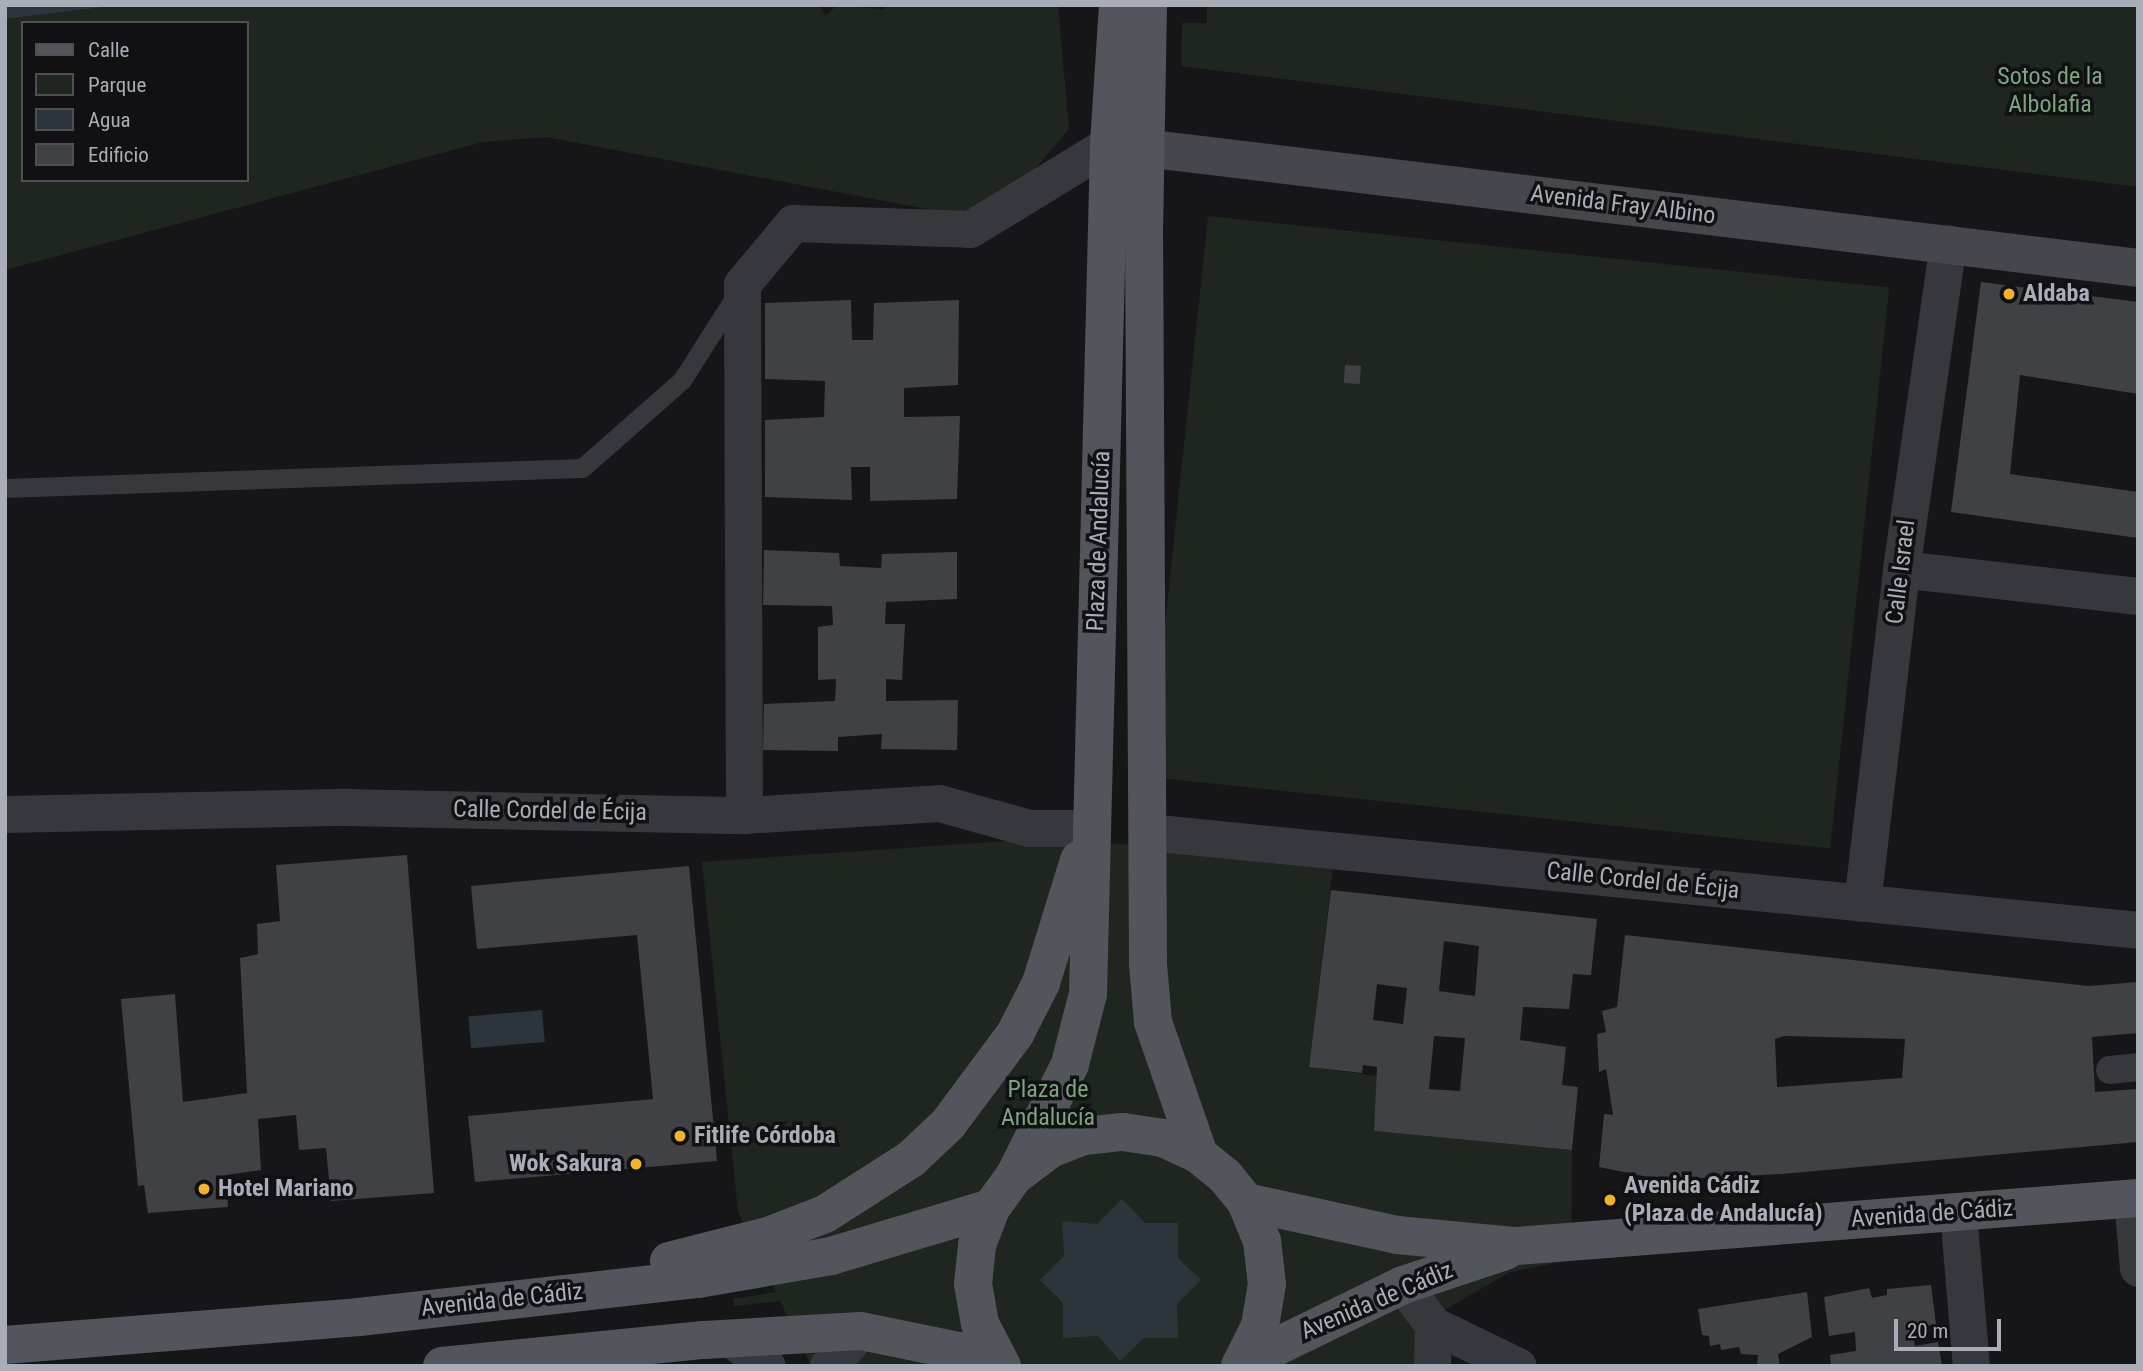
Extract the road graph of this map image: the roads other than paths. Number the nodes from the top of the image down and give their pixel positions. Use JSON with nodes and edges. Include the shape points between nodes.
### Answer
{"nodes":[{"id":1,"x":1118,"y":5,"type":"edge"},
{"id":2,"x":1148,"y":5,"type":"edge"},
{"id":3,"x":1132,"y":64,"type":"junction"},
{"id":4,"x":1109,"y":144,"type":"junction"},
{"id":5,"x":1147,"y":147,"type":"junction"},
{"id":6,"x":1948,"y":243,"type":"junction"},
{"id":7,"x":2138,"y":268,"type":"edge"},
{"id":8,"x":742,"y":284,"type":"junction"},
{"id":9,"x":5,"y":488,"type":"edge"},
{"id":10,"x":1901,"y":569,"type":"junction"},
{"id":11,"x":2138,"y":596,"type":"edge"},
{"id":12,"x":5,"y":814,"type":"edge"},
{"id":13,"x":744,"y":814,"type":"junction"},
{"id":14,"x":1090,"y":828,"type":"junction"},
{"id":15,"x":1147,"y":832,"type":"junction"},
{"id":16,"x":1862,"y":903,"type":"junction"},
{"id":17,"x":2138,"y":930,"type":"edge"},
{"id":18,"x":2138,"y":1067,"type":"edge"},
{"id":19,"x":2110,"y":1070,"type":"dead end"},
{"id":20,"x":1199,"y":1155,"type":"junction"},
{"id":21,"x":1015,"y":1175,"type":"junction"},
{"id":22,"x":2135,"y":1199,"type":"edge"},
{"id":23,"x":1245,"y":1202,"type":"junction"},
{"id":24,"x":991,"y":1208,"type":"junction"},
{"id":25,"x":1958,"y":1212,"type":"junction"},
{"id":26,"x":1516,"y":1247,"type":"junction"},
{"id":27,"x":2138,"y":1268,"type":"edge"},
{"id":28,"x":1403,"y":1285,"type":"junction"},
{"id":29,"x":496,"y":1300,"type":"junction"},
{"id":30,"x":1433,"y":1325,"type":"junction"},
{"id":31,"x":861,"y":1331,"type":"junction"},
{"id":32,"x":730,"y":1338,"type":"junction"},
{"id":33,"x":5,"y":1345,"type":"edge"},
{"id":34,"x":999,"y":1362,"type":"edge"},
{"id":35,"x":1240,"y":1365,"type":"edge"},
{"id":36,"x":442,"y":1366,"type":"edge"},
{"id":37,"x":767,"y":1366,"type":"edge"},
{"id":38,"x":828,"y":1366,"type":"edge"},
{"id":39,"x":1432,"y":1366,"type":"edge"},
{"id":40,"x":1518,"y":1366,"type":"edge"},
{"id":41,"x":1971,"y":1366,"type":"edge"}],
"edges":[{"from":1,"to":3,"type":"main road"},
{"from":2,"to":3,"type":"main road"},
{"from":3,"to":4,"type":"main road","name":"Plaza de Andalucía"},
{"from":3,"to":5,"type":"main road","name":"Plaza de Andalucía"},
{"from":4,"to":5,"type":"main road","name":"Avenida Fray Albino"},
{"from":4,"to":8,"type":"street","via":[[971,229],[793,223]]},
{"from":4,"to":14,"type":"main road","name":"Plaza de Andalucía"},
{"from":5,"to":6,"type":"main road","name":"Avenida Fray Albino"},
{"from":5,"to":15,"type":"main road","name":"Plaza de Andalucía"},
{"from":6,"to":7,"type":"main road","name":"Avenida Fray Albino"},
{"from":6,"to":10,"type":"street","name":"Calle Israel"},
{"from":8,"to":9,"type":"lane","via":[[682,380],[582,468]]},
{"from":8,"to":13,"type":"street"},
{"from":10,"to":11,"type":"street"},
{"from":10,"to":16,"type":"street","name":"Calle Israel"},
{"from":12,"to":13,"type":"street","name":"Calle Cordel de Écija","via":[[346,807]]},
{"from":13,"to":14,"type":"street","name":"Calle Cordel de Écija","via":[[939,803],[1029,828]]},
{"from":14,"to":21,"type":"main road","name":"Plaza de Andalucía","via":[[1088,994],[1082,1031]]},
{"from":14,"to":29,"type":"main road","via":[[1041,983],[1015,1034],[965,1103],[911,1159],[825,1214],[768,1236]]},
{"from":15,"to":16,"type":"street","name":"Calle Cordel de Écija"},
{"from":15,"to":20,"type":"main road","name":"Plaza de Andalucía","via":[[1153,1021]]},
{"from":16,"to":17,"type":"street","name":"Calle Cordel de Écija"},
{"from":18,"to":19,"type":"street"},
{"from":20,"to":21,"type":"main road","name":"Plaza de Andalucía","via":[[1163,1139],[1110,1133],[1084,1136],[1050,1149]]},
{"from":20,"to":23,"type":"main road","name":"Plaza de Andalucía","via":[[1225,1176]]},
{"from":21,"to":24,"type":"main road","name":"Plaza de Andalucía"},
{"from":22,"to":25,"type":"main road","name":"Avenida de Cádiz"},
{"from":22,"to":27,"type":"street"},
{"from":23,"to":26,"type":"main road","name":"Avenida de Cádiz","via":[[1397,1235]]},
{"from":23,"to":35,"type":"main road","name":"Plaza de Andalucía","via":[[1262,1241],[1267,1284],[1260,1326]]},
{"from":24,"to":29,"type":"main road","name":"Avenida de Cádiz","via":[[794,1265]]},
{"from":24,"to":34,"type":"main road","name":"Plaza de Andalucía","via":[[977,1245],[973,1284],[980,1324]]},
{"from":25,"to":26,"type":"main road","name":"Avenida de Cádiz"},
{"from":25,"to":41,"type":"street"},
{"from":26,"to":28,"type":"main road","name":"Avenida de Cádiz"},
{"from":28,"to":30,"type":"street"},
{"from":28,"to":35,"type":"main road","name":"Avenida de Cádiz"},
{"from":29,"to":33,"type":"main road","name":"Avenida de Cádiz","via":[[359,1317]]},
{"from":30,"to":39,"type":"street"},
{"from":30,"to":40,"type":"street"},
{"from":31,"to":32,"type":"main road"},
{"from":31,"to":34,"type":"main road"},
{"from":31,"to":38,"type":"street"},
{"from":32,"to":36,"type":"main road"},
{"from":32,"to":37,"type":"street"}]}
